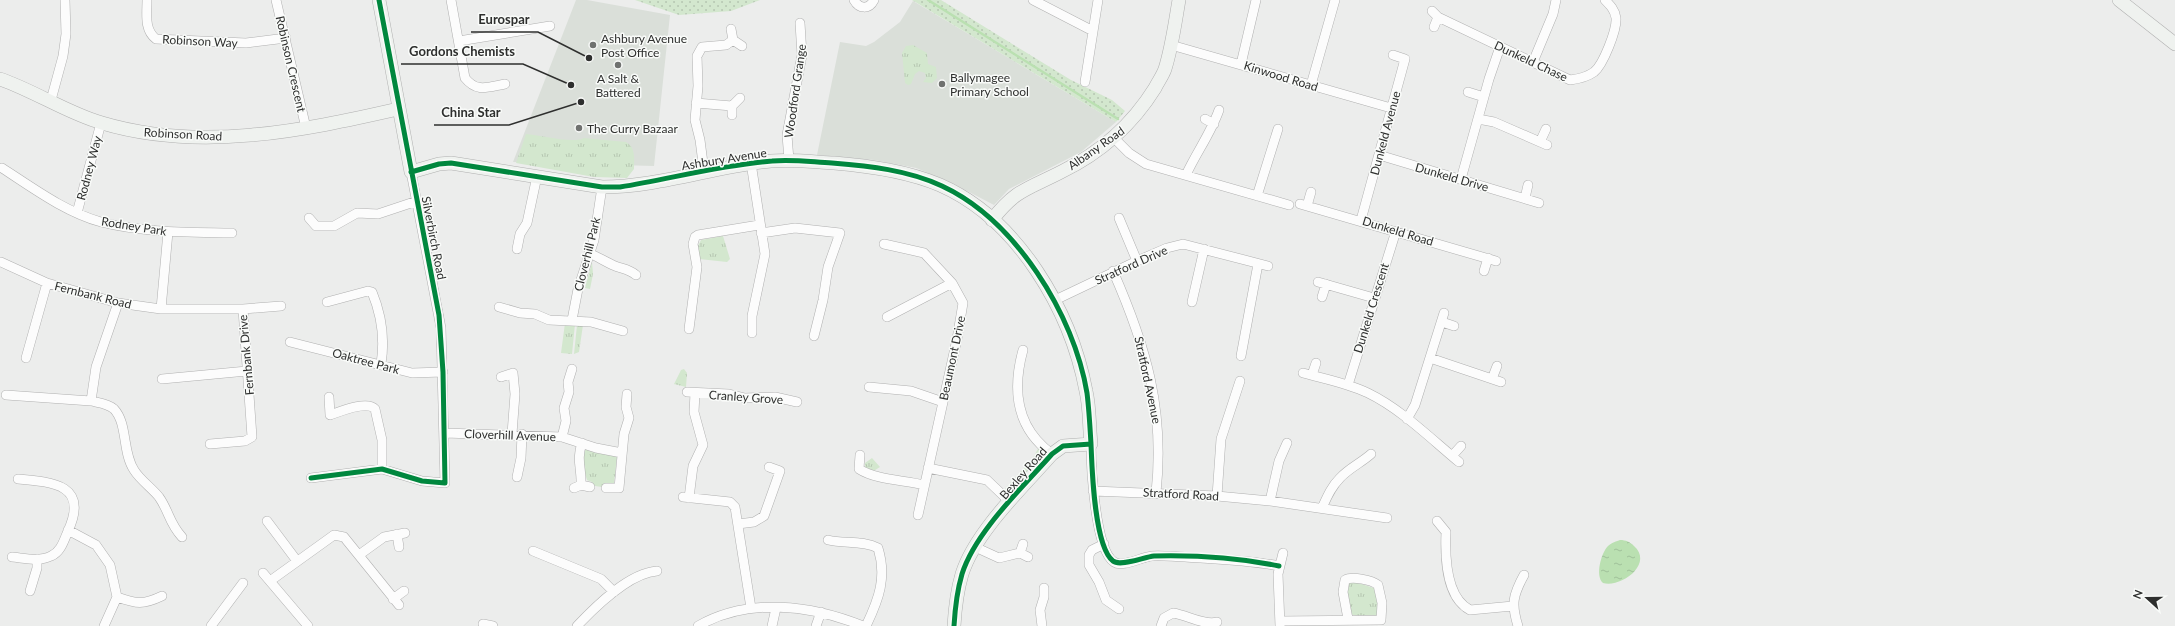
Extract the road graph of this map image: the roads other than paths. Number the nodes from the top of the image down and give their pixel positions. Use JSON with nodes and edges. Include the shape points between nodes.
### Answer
{"nodes":[{"id":1,"x":65,"y":0,"type":"edge"},
{"id":2,"x":147,"y":0,"type":"edge"},
{"id":3,"x":276,"y":0,"type":"edge"},
{"id":4,"x":379,"y":0,"type":"edge"},
{"id":5,"x":451,"y":0,"type":"edge"},
{"id":6,"x":854,"y":0,"type":"edge"},
{"id":7,"x":874,"y":0,"type":"edge"},
{"id":8,"x":1033,"y":0,"type":"edge"},
{"id":9,"x":1098,"y":0,"type":"edge"},
{"id":10,"x":1179,"y":0,"type":"edge"},
{"id":11,"x":1256,"y":0,"type":"edge"},
{"id":12,"x":1336,"y":0,"type":"edge"},
{"id":13,"x":1556,"y":0,"type":"edge"},
{"id":14,"x":1605,"y":0,"type":"edge"},
{"id":15,"x":2119,"y":0,"type":"edge"},
{"id":16,"x":800,"y":23,"type":"dead end"},
{"id":17,"x":550,"y":26,"type":"dead end"},
{"id":18,"x":1434,"y":27,"type":"dead end"},
{"id":19,"x":731,"y":29,"type":"dead end"},
{"id":20,"x":1093,"y":31,"type":"junction"},
{"id":21,"x":286,"y":38,"type":"junction"},
{"id":22,"x":733,"y":40,"type":"junction"},
{"id":23,"x":459,"y":41,"type":"junction"},
{"id":24,"x":2175,"y":44,"type":"edge"},
{"id":25,"x":1171,"y":45,"type":"junction"},
{"id":26,"x":742,"y":46,"type":"dead end"},
{"id":27,"x":1500,"y":47,"type":"junction"},
{"id":28,"x":1393,"y":55,"type":"dead end"},
{"id":29,"x":1533,"y":62,"type":"junction"},
{"id":30,"x":1240,"y":64,"type":"junction"},
{"id":31,"x":0,"y":78,"type":"edge"},
{"id":32,"x":1085,"y":82,"type":"dead end"},
{"id":33,"x":505,"y":84,"type":"dead end"},
{"id":34,"x":1311,"y":85,"type":"junction"},
{"id":35,"x":1468,"y":92,"type":"dead end"},
{"id":36,"x":1484,"y":97,"type":"junction"},
{"id":37,"x":740,"y":98,"type":"dead end"},
{"id":38,"x":51,"y":100,"type":"junction"},
{"id":39,"x":696,"y":103,"type":"junction"},
{"id":40,"x":1391,"y":108,"type":"junction"},
{"id":41,"x":398,"y":109,"type":"junction"},
{"id":42,"x":1219,"y":110,"type":"dead end"},
{"id":43,"x":1205,"y":119,"type":"dead end"},
{"id":44,"x":1478,"y":119,"type":"junction"},
{"id":45,"x":101,"y":123,"type":"junction"},
{"id":46,"x":1214,"y":124,"type":"junction"},
{"id":47,"x":306,"y":128,"type":"junction"},
{"id":48,"x":1278,"y":129,"type":"dead end"},
{"id":49,"x":1546,"y":129,"type":"dead end"},
{"id":50,"x":1114,"y":138,"type":"junction"},
{"id":51,"x":1264,"y":140,"type":"dead end"},
{"id":52,"x":1273,"y":143,"type":"junction"},
{"id":53,"x":1378,"y":156,"type":"junction"},
{"id":54,"x":789,"y":160,"type":"junction"},
{"id":55,"x":751,"y":163,"type":"junction"},
{"id":56,"x":2,"y":168,"type":"dead end"},
{"id":57,"x":704,"y":171,"type":"junction"},
{"id":58,"x":411,"y":172,"type":"junction"},
{"id":59,"x":1186,"y":175,"type":"junction"},
{"id":60,"x":537,"y":176,"type":"junction"},
{"id":61,"x":1461,"y":179,"type":"junction"},
{"id":62,"x":1528,"y":185,"type":"dead end"},
{"id":63,"x":602,"y":187,"type":"junction"},
{"id":64,"x":1311,"y":192,"type":"dead end"},
{"id":65,"x":1257,"y":196,"type":"junction"},
{"id":66,"x":1525,"y":198,"type":"junction"},
{"id":67,"x":417,"y":201,"type":"junction"},
{"id":68,"x":1539,"y":203,"type":"dead end"},
{"id":69,"x":1289,"y":205,"type":"dead end"},
{"id":70,"x":77,"y":213,"type":"junction"},
{"id":71,"x":309,"y":218,"type":"dead end"},
{"id":72,"x":1119,"y":218,"type":"dead end"},
{"id":73,"x":992,"y":220,"type":"junction"},
{"id":74,"x":1361,"y":220,"type":"junction"},
{"id":75,"x":760,"y":229,"type":"junction"},
{"id":76,"x":1396,"y":231,"type":"junction"},
{"id":77,"x":168,"y":232,"type":"junction"},
{"id":78,"x":232,"y":233,"type":"dead end"},
{"id":79,"x":884,"y":244,"type":"dead end"},
{"id":80,"x":517,"y":249,"type":"dead end"},
{"id":81,"x":1204,"y":249,"type":"junction"},
{"id":82,"x":589,"y":253,"type":"junction"},
{"id":83,"x":1137,"y":261,"type":"junction"},
{"id":84,"x":1,"y":262,"type":"dead end"},
{"id":85,"x":1258,"y":264,"type":"junction"},
{"id":86,"x":1268,"y":266,"type":"dead end"},
{"id":87,"x":1114,"y":271,"type":"junction"},
{"id":88,"x":1484,"y":271,"type":"dead end"},
{"id":89,"x":636,"y":275,"type":"dead end"},
{"id":90,"x":47,"y":283,"type":"junction"},
{"id":91,"x":952,"y":283,"type":"junction"},
{"id":92,"x":1322,"y":297,"type":"dead end"},
{"id":93,"x":1374,"y":298,"type":"junction"},
{"id":94,"x":1053,"y":301,"type":"junction"},
{"id":95,"x":327,"y":302,"type":"dead end"},
{"id":96,"x":1192,"y":302,"type":"dead end"},
{"id":97,"x":118,"y":304,"type":"junction"},
{"id":98,"x":281,"y":306,"type":"dead end"},
{"id":99,"x":499,"y":307,"type":"dead end"},
{"id":100,"x":161,"y":309,"type":"junction"},
{"id":101,"x":243,"y":310,"type":"junction"},
{"id":102,"x":887,"y":317,"type":"dead end"},
{"id":103,"x":572,"y":320,"type":"junction"},
{"id":104,"x":1454,"y":326,"type":"dead end"},
{"id":105,"x":689,"y":329,"type":"dead end"},
{"id":106,"x":623,"y":331,"type":"dead end"},
{"id":107,"x":752,"y":333,"type":"dead end"},
{"id":108,"x":814,"y":336,"type":"dead end"},
{"id":109,"x":290,"y":342,"type":"dead end"},
{"id":110,"x":1023,"y":350,"type":"dead end"},
{"id":111,"x":1241,"y":356,"type":"dead end"},
{"id":112,"x":26,"y":358,"type":"dead end"},
{"id":113,"x":1430,"y":358,"type":"junction"},
{"id":114,"x":1316,"y":363,"type":"dead end"},
{"id":115,"x":380,"y":364,"type":"junction"},
{"id":116,"x":1497,"y":366,"type":"dead end"},
{"id":117,"x":572,"y":369,"type":"dead end"},
{"id":118,"x":247,"y":371,"type":"junction"},
{"id":119,"x":443,"y":372,"type":"junction"},
{"id":120,"x":501,"y":377,"type":"dead end"},
{"id":121,"x":162,"y":379,"type":"dead end"},
{"id":122,"x":1240,"y":381,"type":"dead end"},
{"id":123,"x":1348,"y":385,"type":"junction"},
{"id":124,"x":869,"y":387,"type":"dead end"},
{"id":125,"x":627,"y":394,"type":"dead end"},
{"id":126,"x":6,"y":395,"type":"dead end"},
{"id":127,"x":329,"y":397,"type":"dead end"},
{"id":128,"x":91,"y":401,"type":"junction"},
{"id":129,"x":797,"y":402,"type":"dead end"},
{"id":130,"x":943,"y":402,"type":"junction"},
{"id":131,"x":1407,"y":420,"type":"junction"},
{"id":132,"x":444,"y":433,"type":"junction"},
{"id":133,"x":512,"y":434,"type":"junction"},
{"id":134,"x":522,"y":434,"type":"junction"},
{"id":135,"x":562,"y":437,"type":"junction"},
{"id":136,"x":1287,"y":442,"type":"dead end"},
{"id":137,"x":582,"y":443,"type":"junction"},
{"id":138,"x":210,"y":444,"type":"dead end"},
{"id":139,"x":1091,"y":444,"type":"junction"},
{"id":140,"x":1461,"y":446,"type":"dead end"},
{"id":141,"x":622,"y":453,"type":"junction"},
{"id":142,"x":1052,"y":454,"type":"junction"},
{"id":143,"x":1371,"y":454,"type":"dead end"},
{"id":144,"x":860,"y":455,"type":"dead end"},
{"id":145,"x":769,"y":467,"type":"dead end"},
{"id":146,"x":928,"y":468,"type":"junction"},
{"id":147,"x":382,"y":470,"type":"junction"},
{"id":148,"x":517,"y":477,"type":"dead end"},
{"id":149,"x":311,"y":478,"type":"dead end"},
{"id":150,"x":18,"y":479,"type":"dead end"},
{"id":151,"x":924,"y":485,"type":"junction"},
{"id":152,"x":582,"y":487,"type":"dead end"},
{"id":153,"x":606,"y":488,"type":"dead end"},
{"id":154,"x":1093,"y":491,"type":"junction"},
{"id":155,"x":1156,"y":493,"type":"junction"},
{"id":156,"x":1217,"y":496,"type":"junction"},
{"id":157,"x":1270,"y":501,"type":"junction"},
{"id":158,"x":1010,"y":502,"type":"junction"},
{"id":159,"x":1322,"y":508,"type":"junction"},
{"id":160,"x":918,"y":514,"type":"dead end"},
{"id":161,"x":1388,"y":518,"type":"dead end"},
{"id":162,"x":267,"y":521,"type":"dead end"},
{"id":163,"x":1437,"y":521,"type":"dead end"},
{"id":164,"x":738,"y":524,"type":"junction"},
{"id":165,"x":68,"y":530,"type":"junction"},
{"id":166,"x":182,"y":537,"type":"dead end"},
{"id":167,"x":828,"y":540,"type":"dead end"},
{"id":168,"x":1104,"y":544,"type":"junction"},
{"id":169,"x":399,"y":547,"type":"dead end"},
{"id":170,"x":975,"y":547,"type":"junction"},
{"id":171,"x":533,"y":551,"type":"dead end"},
{"id":172,"x":1024,"y":552,"type":"dead end"},
{"id":173,"x":1283,"y":553,"type":"dead end"},
{"id":174,"x":359,"y":556,"type":"junction"},
{"id":175,"x":12,"y":557,"type":"dead end"},
{"id":176,"x":37,"y":559,"type":"junction"},
{"id":177,"x":297,"y":561,"type":"junction"},
{"id":178,"x":1280,"y":566,"type":"junction"},
{"id":179,"x":657,"y":571,"type":"dead end"},
{"id":180,"x":263,"y":573,"type":"dead end"},
{"id":181,"x":1524,"y":575,"type":"dead end"},
{"id":182,"x":270,"y":581,"type":"junction"},
{"id":183,"x":244,"y":583,"type":"dead end"},
{"id":184,"x":1044,"y":588,"type":"dead end"},
{"id":185,"x":30,"y":591,"type":"dead end"},
{"id":186,"x":404,"y":591,"type":"dead end"},
{"id":187,"x":614,"y":592,"type":"junction"},
{"id":188,"x":162,"y":596,"type":"dead end"},
{"id":189,"x":117,"y":597,"type":"junction"},
{"id":190,"x":1513,"y":606,"type":"junction"},
{"id":191,"x":751,"y":608,"type":"junction"},
{"id":192,"x":776,"y":608,"type":"junction"},
{"id":193,"x":1119,"y":609,"type":"dead end"},
{"id":194,"x":821,"y":612,"type":"junction"},
{"id":195,"x":1348,"y":619,"type":"junction"},
{"id":196,"x":1217,"y":622,"type":"dead end"},
{"id":197,"x":483,"y":624,"type":"dead end"},
{"id":198,"x":1280,"y":624,"type":"edge"},
{"id":199,"x":104,"y":626,"type":"edge"},
{"id":200,"x":211,"y":626,"type":"edge"},
{"id":201,"x":308,"y":626,"type":"edge"},
{"id":202,"x":493,"y":626,"type":"edge"},
{"id":203,"x":577,"y":626,"type":"edge"},
{"id":204,"x":698,"y":626,"type":"edge"},
{"id":205,"x":772,"y":626,"type":"edge"},
{"id":206,"x":816,"y":626,"type":"edge"},
{"id":207,"x":864,"y":626,"type":"edge"},
{"id":208,"x":954,"y":626,"type":"edge"},
{"id":209,"x":1042,"y":626,"type":"edge"},
{"id":210,"x":1161,"y":626,"type":"edge"},
{"id":211,"x":1518,"y":626,"type":"edge"}],
"edges":[{"from":1,"to":38,"type":"street","via":[[66,34],[63,56]]},
{"from":2,"to":21,"type":"street","name":"Robinson Way","via":[[148,27],[150,34],[156,39],[246,43]]},
{"from":3,"to":21,"type":"street","name":"Robinson Crescent"},
{"from":4,"to":41,"type":"street","name":"Silverbirch Road"},
{"from":5,"to":23,"type":"street"},
{"from":6,"to":7,"type":"street","via":[[857,5],[863,7],[869,6]]},
{"from":8,"to":20,"type":"street"},
{"from":9,"to":20,"type":"street"},
{"from":10,"to":25,"type":"street","name":"Albany Road"},
{"from":11,"to":30,"type":"street"},
{"from":12,"to":34,"type":"street"},
{"from":13,"to":29,"type":"street","via":[[1553,14]]},
{"from":14,"to":29,"type":"street","name":"Dunkeld Chase","via":[[1612,6],[1616,18],[1605,55],[1594,72],[1570,80]]},
{"from":15,"to":24,"type":"street"},
{"from":16,"to":54,"type":"street","name":"Woodford Grange","via":[[802,55],[787,135]]},
{"from":17,"to":23,"type":"street"},
{"from":18,"to":27,"type":"street","name":"Dunkeld Chase","via":[[1435,14]]},
{"from":19,"to":22,"type":"street"},
{"from":20,"to":32,"type":"street"},
{"from":21,"to":47,"type":"street","name":"Robinson Crescent"},
{"from":22,"to":26,"type":"street"},
{"from":22,"to":39,"type":"street","via":[[726,44],[702,46],[699,50]]},
{"from":23,"to":33,"type":"street","via":[[465,78],[472,86],[480,88]]},
{"from":25,"to":30,"type":"street","name":"Kinwood Road"},
{"from":25,"to":50,"type":"street","name":"Albany Road","via":[[1165,70],[1147,100],[1129,124]]},
{"from":27,"to":29,"type":"street","name":"Dunkeld Chase"},
{"from":27,"to":36,"type":"street"},
{"from":28,"to":40,"type":"street","name":"Dunkeld Avenue","via":[[1405,58]]},
{"from":30,"to":34,"type":"street","name":"Kinwood Road"},
{"from":31,"to":38,"type":"street","name":"Robinson Road"},
{"from":34,"to":40,"type":"street","name":"Kinwood Road"},
{"from":35,"to":36,"type":"street"},
{"from":36,"to":44,"type":"street"},
{"from":37,"to":39,"type":"street","via":[[732,111]]},
{"from":38,"to":45,"type":"street","name":"Robinson Road"},
{"from":39,"to":57,"type":"street","via":[[695,120]]},
{"from":40,"to":53,"type":"street","name":"Dunkeld Avenue"},
{"from":41,"to":47,"type":"street","name":"Robinson Road"},
{"from":41,"to":58,"type":"street","name":"Silverbirch Road"},
{"from":42,"to":46,"type":"street"},
{"from":43,"to":46,"type":"street"},
{"from":44,"to":49,"type":"street","via":[[1494,122],[1544,143]]},
{"from":44,"to":61,"type":"street"},
{"from":45,"to":47,"type":"street","name":"Robinson Road","via":[[152,133],[207,137]]},
{"from":45,"to":70,"type":"street","name":"Rodney Way"},
{"from":46,"to":59,"type":"street"},
{"from":48,"to":52,"type":"street"},
{"from":50,"to":59,"type":"street","via":[[1129,153],[1146,164]]},
{"from":50,"to":73,"type":"street","name":"Albany Road","via":[[1084,160],[1010,198]]},
{"from":51,"to":52,"type":"street"},
{"from":52,"to":65,"type":"street"},
{"from":53,"to":61,"type":"street","name":"Dunkeld Drive"},
{"from":53,"to":74,"type":"street","name":"Dunkeld Avenue"},
{"from":54,"to":55,"type":"street","name":"Ashbury Avenue"},
{"from":54,"to":73,"type":"street","name":"Ashbury Avenue","via":[[848,164],[907,174],[941,186],[972,203]]},
{"from":55,"to":57,"type":"street","name":"Ashbury Avenue"},
{"from":55,"to":75,"type":"street"},
{"from":56,"to":70,"type":"street","name":"Rodney Park"},
{"from":57,"to":63,"type":"street","name":"Ashbury Avenue","via":[[640,184]]},
{"from":58,"to":60,"type":"street","name":"Ashbury Avenue","via":[[451,163]]},
{"from":58,"to":67,"type":"street","name":"Silverbirch Road"},
{"from":59,"to":65,"type":"street"},
{"from":60,"to":63,"type":"street","name":"Ashbury Avenue"},
{"from":60,"to":80,"type":"street","via":[[527,222],[520,234]]},
{"from":61,"to":66,"type":"street","name":"Dunkeld Drive"},
{"from":62,"to":66,"type":"street"},
{"from":63,"to":82,"type":"street","name":"Cloverhill Park","via":[[594,240]]},
{"from":64,"to":74,"type":"street","name":"Dunkeld Road","via":[[1304,205]]},
{"from":65,"to":69,"type":"street"},
{"from":66,"to":68,"type":"street","name":"Dunkeld Drive"},
{"from":67,"to":71,"type":"street","via":[[378,214],[357,213],[334,226],[316,226]]},
{"from":67,"to":119,"type":"street","name":"Silverbirch Road","via":[[439,315]]},
{"from":70,"to":77,"type":"street","name":"Rodney Park","via":[[102,222]]},
{"from":72,"to":83,"type":"street"},
{"from":73,"to":94,"type":"street","name":"Ashbury Avenue","via":[[1024,253],[1048,288]]},
{"from":74,"to":76,"type":"street","name":"Dunkeld Road"},
{"from":75,"to":105,"type":"street","via":[[698,234],[695,237],[693,244],[697,267],[690,305]]},
{"from":75,"to":107,"type":"street","via":[[765,254],[752,316]]},
{"from":75,"to":108,"type":"street","via":[[796,228],[840,233],[828,267]]},
{"from":76,"to":88,"type":"street","name":"Dunkeld Road","via":[[1492,259]]},
{"from":76,"to":93,"type":"street","name":"Dunkeld Crescent"},
{"from":77,"to":78,"type":"street","name":"Rodney Park"},
{"from":77,"to":100,"type":"street"},
{"from":79,"to":91,"type":"street","name":"Beaumont Drive","via":[[924,253]]},
{"from":81,"to":83,"type":"street","name":"Stratford Drive","via":[[1183,244]]},
{"from":81,"to":85,"type":"street","name":"Stratford Drive"},
{"from":81,"to":96,"type":"street"},
{"from":82,"to":89,"type":"street","via":[[604,258],[616,266],[627,268]]},
{"from":82,"to":103,"type":"street","name":"Cloverhill Park"},
{"from":83,"to":87,"type":"street","name":"Stratford Drive"},
{"from":84,"to":90,"type":"street","name":"Fernbank Road"},
{"from":85,"to":86,"type":"street","name":"Stratford Drive"},
{"from":85,"to":111,"type":"street"},
{"from":87,"to":94,"type":"street","name":"Stratford Drive"},
{"from":87,"to":155,"type":"street","name":"Stratford Avenue","via":[[1140,335],[1150,377],[1159,432]]},
{"from":90,"to":97,"type":"street","name":"Fernbank Road"},
{"from":90,"to":112,"type":"street"},
{"from":91,"to":102,"type":"street"},
{"from":91,"to":130,"type":"street","name":"Beaumont Drive","via":[[963,303]]},
{"from":92,"to":93,"type":"street","via":[[1322,283]]},
{"from":93,"to":123,"type":"street","name":"Dunkeld Crescent"},
{"from":94,"to":139,"type":"street","name":"Ashbury Avenue","via":[[1072,341],[1080,366],[1087,393]]},
{"from":95,"to":115,"type":"street","via":[[372,292],[382,318],[383,351]]},
{"from":97,"to":100,"type":"street","name":"Fernbank Road"},
{"from":97,"to":128,"type":"street","via":[[96,367]]},
{"from":98,"to":101,"type":"street"},
{"from":99,"to":103,"type":"street","via":[[535,314],[549,320]]},
{"from":100,"to":101,"type":"street","name":"Fernbank Drive"},
{"from":101,"to":118,"type":"street","name":"Fernbank Drive"},
{"from":103,"to":106,"type":"street","via":[[591,322]]},
{"from":104,"to":113,"type":"street","via":[[1443,318]]},
{"from":109,"to":115,"type":"street","name":"Oaktree Park"},
{"from":110,"to":142,"type":"street","via":[[1016,385],[1017,400],[1032,435]]},
{"from":113,"to":116,"type":"street","via":[[1497,380]]},
{"from":113,"to":131,"type":"street","via":[[1415,405]]},
{"from":114,"to":123,"type":"street","via":[[1308,374]]},
{"from":115,"to":119,"type":"street","name":"Oaktree Park","via":[[412,373]]},
{"from":117,"to":135,"type":"street","via":[[568,382],[570,392],[564,408],[566,421]]},
{"from":118,"to":121,"type":"street"},
{"from":118,"to":138,"type":"street","name":"Fernbank Drive","via":[[252,437],[245,441]]},
{"from":119,"to":132,"type":"street","name":"Silverbirch Road"},
{"from":120,"to":133,"type":"street","via":[[513,374],[515,394]]},
{"from":122,"to":156,"type":"street","via":[[1221,439]]},
{"from":123,"to":131,"type":"street","via":[[1368,393]]},
{"from":124,"to":130,"type":"street","via":[[911,391]]},
{"from":125,"to":141,"type":"street","via":[[626,407],[629,418]]},
{"from":126,"to":128,"type":"street"},
{"from":127,"to":147,"type":"street","via":[[330,415],[368,405],[375,409],[382,440]]},
{"from":128,"to":166,"type":"street","via":[[106,404],[114,409],[120,419],[126,452],[134,470],[160,499],[173,526]]},
{"from":129,"to":164,"type":"street","name":"Cranley Grove","via":[[775,397],[745,398],[729,394],[691,393],[703,445],[693,466],[686,497],[730,502],[735,507]]},
{"from":130,"to":146,"type":"street","name":"Beaumont Drive"},
{"from":131,"to":140,"type":"street","via":[[1455,459]]},
{"from":132,"to":133,"type":"street","name":"Cloverhill Avenue"},
{"from":132,"to":147,"type":"street","name":"Silverbirch Road","via":[[445,483],[422,481]]},
{"from":133,"to":134,"type":"street","name":"Cloverhill Avenue"},
{"from":134,"to":135,"type":"street","name":"Cloverhill Avenue"},
{"from":134,"to":148,"type":"street"},
{"from":135,"to":137,"type":"street","name":"Cloverhill Avenue"},
{"from":136,"to":157,"type":"street","via":[[1279,461]]},
{"from":137,"to":141,"type":"street","name":"Cloverhill Avenue"},
{"from":137,"to":152,"type":"street","via":[[578,459]]},
{"from":139,"to":142,"type":"street","name":"Bexley Road","via":[[1064,446]]},
{"from":139,"to":154,"type":"street","name":"Ashbury Avenue"},
{"from":141,"to":153,"type":"street","via":[[619,488]]},
{"from":142,"to":158,"type":"street","name":"Bexley Road"},
{"from":143,"to":159,"type":"street","via":[[1341,477],[1330,490]]},
{"from":144,"to":151,"type":"street","via":[[859,469],[865,472],[876,477]]},
{"from":145,"to":164,"type":"street","via":[[780,471],[764,516],[754,522]]},
{"from":146,"to":151,"type":"street","name":"Beaumont Drive"},
{"from":146,"to":158,"type":"street","via":[[987,480]]},
{"from":147,"to":149,"type":"street"},
{"from":150,"to":165,"type":"street","via":[[44,481],[69,492],[76,506]]},
{"from":151,"to":160,"type":"street","name":"Beaumont Drive"},
{"from":154,"to":155,"type":"street","name":"Stratford Road"},
{"from":154,"to":168,"type":"street","name":"Ashbury Avenue"},
{"from":155,"to":156,"type":"street","name":"Stratford Road"},
{"from":156,"to":157,"type":"street","name":"Stratford Road"},
{"from":157,"to":159,"type":"street","name":"Stratford Road"},
{"from":158,"to":170,"type":"street","name":"Bexley Road"},
{"from":159,"to":161,"type":"street","name":"Stratford Road"},
{"from":162,"to":177,"type":"street"},
{"from":163,"to":190,"type":"street","via":[[1446,532],[1446,552],[1452,589],[1466,608],[1470,610]]},
{"from":164,"to":191,"type":"street","name":"Cranley Grove"},
{"from":165,"to":176,"type":"street","via":[[58,552],[47,558]]},
{"from":165,"to":189,"type":"street","via":[[96,545],[103,554],[110,565]]},
{"from":167,"to":207,"type":"street","via":[[870,544],[878,548],[883,580],[877,603]]},
{"from":168,"to":178,"type":"street","name":"Ashbury Avenue","via":[[1112,561],[1118,564],[1152,556],[1204,558]]},
{"from":168,"to":193,"type":"street","via":[[1092,550],[1089,555],[1089,566],[1106,600]]},
{"from":169,"to":174,"type":"street","via":[[401,533],[376,540]]},
{"from":170,"to":172,"type":"street","via":[[999,558]]},
{"from":170,"to":208,"type":"street","name":"Bexley Road","via":[[962,574]]},
{"from":171,"to":187,"type":"street","via":[[601,579]]},
{"from":173,"to":178,"type":"street"},
{"from":174,"to":177,"type":"street","via":[[344,537],[334,535]]},
{"from":174,"to":186,"type":"street","via":[[396,602]]},
{"from":175,"to":176,"type":"street"},
{"from":176,"to":185,"type":"street"},
{"from":177,"to":182,"type":"street"},
{"from":178,"to":198,"type":"street"},
{"from":179,"to":187,"type":"street","via":[[646,572]]},
{"from":180,"to":182,"type":"street"},
{"from":181,"to":190,"type":"street","via":[[1514,595]]},
{"from":182,"to":201,"type":"street"},
{"from":183,"to":200,"type":"street"},
{"from":184,"to":209,"type":"street","via":[[1040,610]]},
{"from":187,"to":203,"type":"street","via":[[599,603]]},
{"from":188,"to":189,"type":"street","via":[[136,604]]},
{"from":189,"to":199,"type":"street"},
{"from":190,"to":211,"type":"street"},
{"from":191,"to":192,"type":"street"},
{"from":191,"to":204,"type":"street","via":[[720,616]]},
{"from":192,"to":194,"type":"street"},
{"from":192,"to":205,"type":"street"},
{"from":194,"to":206,"type":"street"},
{"from":194,"to":207,"type":"street"},
{"from":195,"to":195,"type":"street","via":[[1381,620],[1382,603],[1375,582],[1345,580],[1343,592]]},
{"from":195,"to":198,"type":"street"},
{"from":196,"to":210,"type":"street","via":[[1211,624],[1173,613],[1164,618]]},
{"from":197,"to":202,"type":"street"}]}
